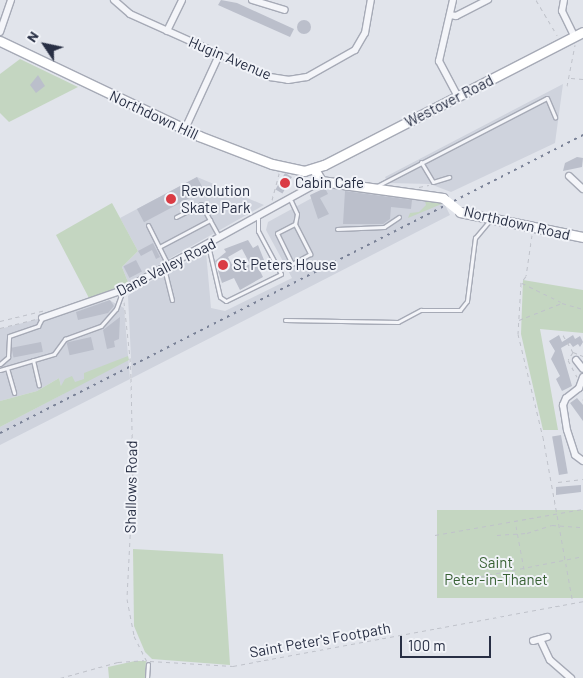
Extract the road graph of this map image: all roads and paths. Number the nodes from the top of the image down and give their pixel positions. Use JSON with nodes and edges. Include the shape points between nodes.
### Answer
{"nodes":[{"id":1,"x":12,"y":0,"type":"edge"},
{"id":2,"x":114,"y":0,"type":"edge"},
{"id":3,"x":182,"y":0,"type":"edge"},
{"id":4,"x":252,"y":0,"type":"edge"},
{"id":5,"x":371,"y":0,"type":"edge"},
{"id":6,"x":453,"y":0,"type":"edge"},
{"id":7,"x":488,"y":0,"type":"edge"},
{"id":8,"x":536,"y":0,"type":"edge"},
{"id":9,"x":564,"y":0,"type":"edge"},
{"id":10,"x":284,"y":10,"type":"dead end"},
{"id":11,"x":450,"y":15,"type":"junction"},
{"id":12,"x":167,"y":31,"type":"junction"},
{"id":13,"x":0,"y":32,"type":"edge"},
{"id":14,"x":579,"y":34,"type":"edge"},
{"id":15,"x":0,"y":41,"type":"edge"},
{"id":16,"x":561,"y":43,"type":"junction"},
{"id":17,"x":219,"y":55,"type":"junction"},
{"id":18,"x":570,"y":78,"type":"junction"},
{"id":19,"x":583,"y":79,"type":"edge"},
{"id":20,"x":567,"y":86,"type":"dead end"},
{"id":21,"x":458,"y":96,"type":"junction"},
{"id":22,"x":554,"y":117,"type":"dead end"},
{"id":23,"x":185,"y":129,"type":"junction"},
{"id":24,"x":421,"y":162,"type":"junction"},
{"id":25,"x":279,"y":166,"type":"junction"},
{"id":26,"x":314,"y":169,"type":"junction"},
{"id":27,"x":569,"y":176,"type":"dead end"},
{"id":28,"x":449,"y":177,"type":"dead end"},
{"id":29,"x":321,"y":182,"type":"junction"},
{"id":30,"x":376,"y":189,"type":"junction"},
{"id":31,"x":583,"y":189,"type":"edge"},
{"id":32,"x":291,"y":201,"type":"junction"},
{"id":33,"x":273,"y":210,"type":"junction"},
{"id":34,"x":176,"y":217,"type":"dead end"},
{"id":35,"x":400,"y":217,"type":"dead end"},
{"id":36,"x":258,"y":218,"type":"junction"},
{"id":37,"x":490,"y":219,"type":"junction"},
{"id":38,"x":210,"y":220,"type":"junction"},
{"id":39,"x":295,"y":224,"type":"junction"},
{"id":40,"x":148,"y":225,"type":"dead end"},
{"id":41,"x":533,"y":227,"type":"junction"},
{"id":42,"x":337,"y":229,"type":"dead end"},
{"id":43,"x":583,"y":237,"type":"edge"},
{"id":44,"x":220,"y":239,"type":"junction"},
{"id":45,"x":208,"y":245,"type":"junction"},
{"id":46,"x":159,"y":246,"type":"junction"},
{"id":47,"x":166,"y":267,"type":"junction"},
{"id":48,"x":521,"y":283,"type":"junction"},
{"id":49,"x":123,"y":290,"type":"junction"},
{"id":50,"x":172,"y":300,"type":"dead end"},
{"id":51,"x":562,"y":303,"type":"junction"},
{"id":52,"x":583,"y":309,"type":"edge"},
{"id":53,"x":125,"y":310,"type":"dead end"},
{"id":54,"x":42,"y":318,"type":"junction"},
{"id":55,"x":285,"y":320,"type":"dead end"},
{"id":56,"x":519,"y":320,"type":"junction"},
{"id":57,"x":0,"y":328,"type":"edge"},
{"id":58,"x":563,"y":335,"type":"dead end"},
{"id":59,"x":573,"y":352,"type":"junction"},
{"id":60,"x":583,"y":356,"type":"edge"},
{"id":61,"x":33,"y":360,"type":"junction"},
{"id":62,"x":576,"y":360,"type":"dead end"},
{"id":63,"x":0,"y":364,"type":"edge"},
{"id":64,"x":7,"y":368,"type":"junction"},
{"id":65,"x":583,"y":369,"type":"edge"},
{"id":66,"x":0,"y":370,"type":"edge"},
{"id":67,"x":583,"y":377,"type":"edge"},
{"id":68,"x":39,"y":385,"type":"dead end"},
{"id":69,"x":581,"y":388,"type":"edge"},
{"id":70,"x":14,"y":393,"type":"dead end"},
{"id":71,"x":583,"y":462,"type":"edge"},
{"id":72,"x":583,"y":479,"type":"edge"},
{"id":73,"x":558,"y":482,"type":"dead end"},
{"id":74,"x":583,"y":509,"type":"edge"},
{"id":75,"x":554,"y":512,"type":"junction"},
{"id":76,"x":516,"y":526,"type":"dead end"},
{"id":77,"x":557,"y":526,"type":"junction"},
{"id":78,"x":583,"y":527,"type":"edge"},
{"id":79,"x":517,"y":534,"type":"junction"},
{"id":80,"x":435,"y":535,"type":"dead end"},
{"id":81,"x":497,"y":535,"type":"dead end"},
{"id":82,"x":583,"y":556,"type":"edge"},
{"id":83,"x":565,"y":562,"type":"junction"},
{"id":84,"x":524,"y":569,"type":"junction"},
{"id":85,"x":457,"y":582,"type":"dead end"},
{"id":86,"x":583,"y":601,"type":"edge"},
{"id":87,"x":574,"y":604,"type":"junction"},
{"id":88,"x":540,"y":639,"type":"dead end"},
{"id":89,"x":147,"y":662,"type":"junction"},
{"id":90,"x":60,"y":678,"type":"edge"},
{"id":91,"x":147,"y":678,"type":"edge"},
{"id":92,"x":571,"y":678,"type":"edge"}],
"edges":[{"from":1,"to":13,"type":"street"},
{"from":2,"to":12,"type":"street","name":"Hugin Avenue","via":[[124,10]]},
{"from":3,"to":12,"type":"street"},
{"from":4,"to":10,"type":"street"},
{"from":5,"to":17,"type":"street","name":"Hugin Avenue","via":[[365,33],[355,50],[307,76],[288,80],[270,77]]},
{"from":6,"to":11,"type":"street"},
{"from":7,"to":11,"type":"street","via":[[456,16]]},
{"from":8,"to":16,"type":"path","via":[[544,8]]},
{"from":9,"to":14,"type":"street","via":[[562,11]]},
{"from":11,"to":21,"type":"street","via":[[439,61]]},
{"from":12,"to":17,"type":"street","name":"Hugin Avenue"},
{"from":14,"to":16,"type":"main road","name":"Westover Road"},
{"from":14,"to":18,"type":"path"},
{"from":15,"to":23,"type":"main road","name":"Northdown Hill"},
{"from":16,"to":21,"type":"main road","name":"Westover Road"},
{"from":17,"to":23,"type":"street"},
{"from":18,"to":19,"type":"path"},
{"from":18,"to":20,"type":"path"},
{"from":21,"to":26,"type":"main road","name":"Westover Road"},
{"from":22,"to":24,"type":"lane","via":[[547,98]]},
{"from":23,"to":25,"type":"main road","name":"Northdown Hill"},
{"from":24,"to":28,"type":"lane","via":[[433,182]]},
{"from":24,"to":30,"type":"lane"},
{"from":25,"to":26,"type":"main road","name":"Northdown Hill"},
{"from":25,"to":33,"type":"path","via":[[271,197]]},
{"from":26,"to":29,"type":"main road"},
{"from":27,"to":31,"type":"street"},
{"from":29,"to":30,"type":"main road","name":"Northdown Road"},
{"from":29,"to":32,"type":"street","name":"Dane Valley Road"},
{"from":30,"to":37,"type":"main road","name":"Northdown Road","bridge":true,"via":[[443,198],[460,212]]},
{"from":32,"to":33,"type":"street","name":"Dane Valley Road"},
{"from":32,"to":39,"type":"lane","via":[[297,214]]},
{"from":33,"to":36,"type":"street","name":"Dane Valley Road"},
{"from":34,"to":38,"type":"lane","via":[[201,204]]},
{"from":35,"to":42,"type":"lane","via":[[384,227]]},
{"from":36,"to":44,"type":"street","name":"Dane Valley Road"},
{"from":36,"to":45,"type":"lane","via":[[258,231],[282,274],[226,301],[220,296]]},
{"from":37,"to":41,"type":"main road","name":"Northdown Road"},
{"from":37,"to":55,"type":"lane","via":[[475,238],[467,301],[460,310],[421,310],[398,322]]},
{"from":38,"to":44,"type":"lane"},
{"from":38,"to":46,"type":"lane"},
{"from":39,"to":39,"type":"lane","via":[[310,254],[292,264],[277,233]]},
{"from":40,"to":46,"type":"lane"},
{"from":41,"to":43,"type":"main road","name":"Northdown Road"},
{"from":41,"to":48,"type":"path","via":[[526,276]]},
{"from":44,"to":45,"type":"street","name":"Dane Valley Road"},
{"from":45,"to":47,"type":"street","name":"Dane Valley Road"},
{"from":46,"to":47,"type":"lane"},
{"from":47,"to":49,"type":"street","name":"Dane Valley Road"},
{"from":47,"to":50,"type":"lane"},
{"from":48,"to":51,"type":"path"},
{"from":48,"to":56,"type":"path"},
{"from":49,"to":54,"type":"street","name":"Dane Valley Road"},
{"from":49,"to":61,"type":"lane","via":[[116,309],[101,326],[66,339],[54,354]]},
{"from":51,"to":52,"type":"path"},
{"from":51,"to":56,"type":"path"},
{"from":53,"to":89,"type":"path","name":"Shallows Road","bridge":true,"via":[[134,479],[127,600],[134,636]]},
{"from":54,"to":57,"type":"path"},
{"from":54,"to":63,"type":"lane","via":[[38,326],[11,333],[6,361]]},
{"from":56,"to":75,"type":"path","via":[[518,334],[543,437]]},
{"from":58,"to":59,"type":"path"},
{"from":59,"to":60,"type":"path"},
{"from":59,"to":69,"type":"path","via":[[568,360]]},
{"from":61,"to":64,"type":"lane"},
{"from":61,"to":68,"type":"lane"},
{"from":62,"to":65,"type":"street"},
{"from":64,"to":66,"type":"lane"},
{"from":64,"to":70,"type":"lane"},
{"from":67,"to":69,"type":"street"},
{"from":69,"to":71,"type":"street","via":[[566,398],[567,430],[575,455]]},
{"from":72,"to":73,"type":"path"},
{"from":74,"to":75,"type":"path"},
{"from":75,"to":77,"type":"path"},
{"from":75,"to":80,"type":"path"},
{"from":76,"to":79,"type":"path"},
{"from":77,"to":78,"type":"path"},
{"from":77,"to":79,"type":"path"},
{"from":77,"to":83,"type":"path"},
{"from":79,"to":81,"type":"path"},
{"from":79,"to":84,"type":"path"},
{"from":82,"to":83,"type":"path"},
{"from":83,"to":84,"type":"path"},
{"from":83,"to":87,"type":"path"},
{"from":84,"to":85,"type":"path"},
{"from":86,"to":87,"type":"path","name":"Saint Peter's Footpath"},
{"from":87,"to":89,"type":"path","name":"Saint Peter's Footpath","via":[[234,666]]},
{"from":88,"to":92,"type":"street","via":[[550,660]]},
{"from":89,"to":90,"type":"path","name":"Saint Peter's Footpath","via":[[118,662]]},
{"from":89,"to":91,"type":"lane"}]}
